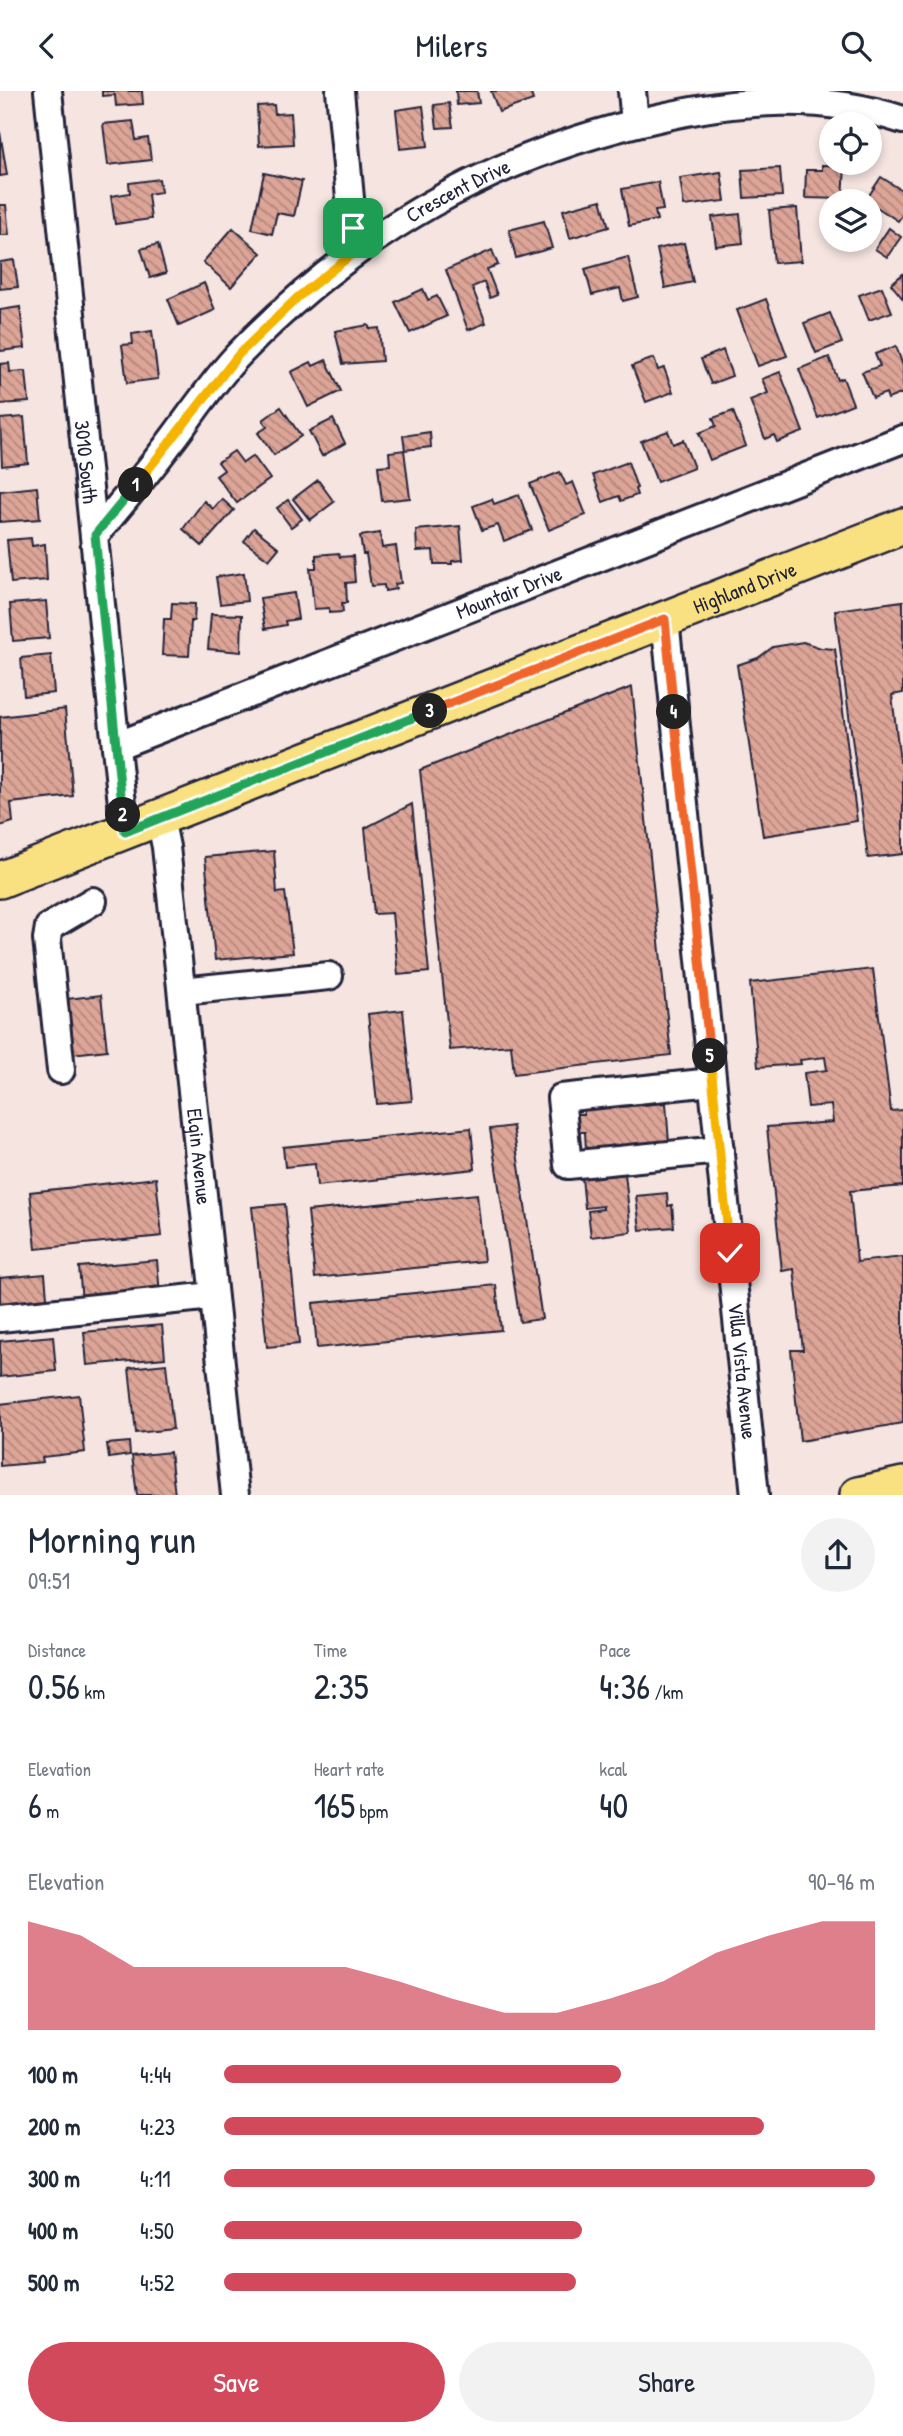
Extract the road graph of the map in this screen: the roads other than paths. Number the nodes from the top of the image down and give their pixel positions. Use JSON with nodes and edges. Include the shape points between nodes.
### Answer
{"nodes":[{"id":1,"x":48,"y":91,"type":"edge"},
{"id":2,"x":340,"y":91,"type":"edge"},
{"id":3,"x":632,"y":91,"type":"edge"},
{"id":4,"x":903,"y":120,"type":"edge"},
{"id":5,"x":635,"y":123,"type":"junction"},
{"id":6,"x":355,"y":252,"type":"junction"},
{"id":7,"x":903,"y":439,"type":"edge"},
{"id":8,"x":903,"y":526,"type":"edge"},
{"id":9,"x":95,"y":535,"type":"junction"},
{"id":10,"x":665,"y":619,"type":"junction"},
{"id":11,"x":116,"y":746,"type":"junction"},
{"id":12,"x":160,"y":818,"type":"junction"},
{"id":13,"x":125,"y":832,"type":"junction"},
{"id":14,"x":0,"y":880,"type":"edge"},
{"id":15,"x":93,"y":901,"type":"dead end"},
{"id":16,"x":329,"y":976,"type":"dead end"},
{"id":17,"x":181,"y":991,"type":"junction"},
{"id":18,"x":61,"y":1070,"type":"dead end"},
{"id":19,"x":712,"y":1082,"type":"junction"},
{"id":20,"x":720,"y":1150,"type":"junction"},
{"id":21,"x":213,"y":1296,"type":"junction"},
{"id":22,"x":0,"y":1318,"type":"edge"},
{"id":23,"x":903,"y":1488,"type":"edge"},
{"id":24,"x":235,"y":1495,"type":"edge"},
{"id":25,"x":755,"y":1495,"type":"edge"},
{"id":26,"x":858,"y":1495,"type":"edge"}],
"edges":[{"from":1,"to":9,"type":"street","name":"3010 South"},
{"from":2,"to":6,"type":"street"},
{"from":3,"to":5,"type":"street"},
{"from":4,"to":5,"type":"street","name":"Crescent Drive","via":[[829,102],[786,101],[687,111]]},
{"from":5,"to":6,"type":"street","name":"Crescent Drive","via":[[575,139],[490,172]]},
{"from":6,"to":9,"type":"street","name":"Crescent Drive","via":[[298,297],[239,354]]},
{"from":7,"to":11,"type":"street","name":"Mountair Drive"},
{"from":8,"to":10,"type":"main road","name":"Highland Drive"},
{"from":9,"to":11,"type":"street","name":"3010 South"},
{"from":10,"to":12,"type":"main road","name":"Highland Drive"},
{"from":10,"to":19,"type":"street","name":"Villa Vista Avenue"},
{"from":11,"to":13,"type":"street","name":"3010 South"},
{"from":12,"to":13,"type":"main road","name":"Highland Drive"},
{"from":12,"to":17,"type":"street","name":"Elgin Avenue"},
{"from":13,"to":14,"type":"main road","name":"Highland Drive"},
{"from":15,"to":18,"type":"street","via":[[49,927]]},
{"from":16,"to":17,"type":"street"},
{"from":17,"to":21,"type":"street","name":"Elgin Avenue"},
{"from":19,"to":20,"type":"street","name":"Villa Vista Avenue"},
{"from":19,"to":20,"type":"street","via":[[561,1098],[568,1165]]},
{"from":20,"to":25,"type":"street","name":"Villa Vista Avenue"},
{"from":21,"to":22,"type":"street"},
{"from":21,"to":24,"type":"street","name":"Elgin Avenue"},
{"from":23,"to":26,"type":"main road"}]}
